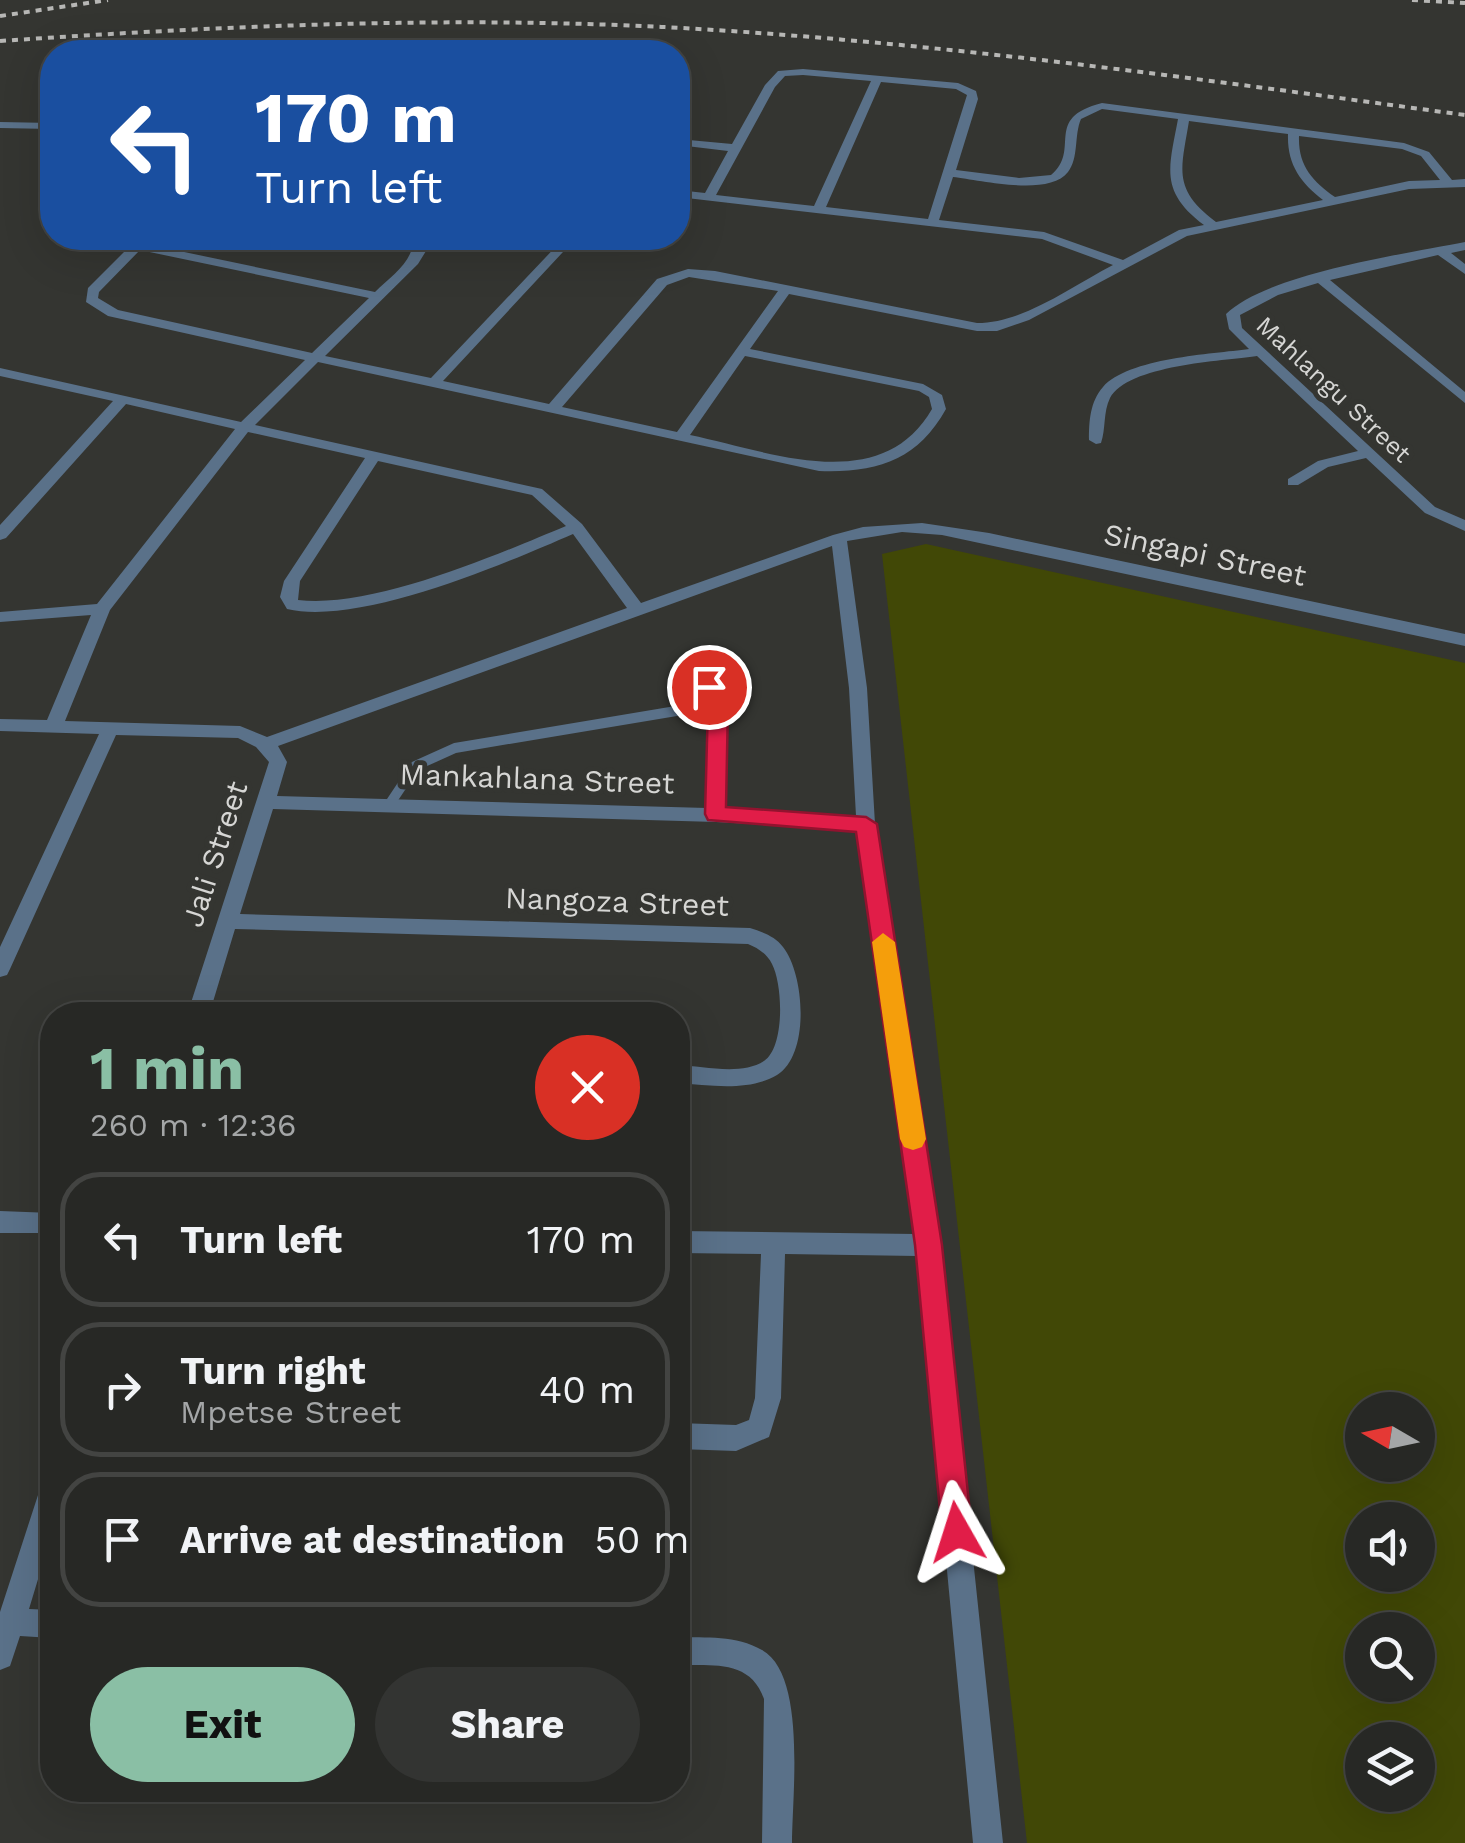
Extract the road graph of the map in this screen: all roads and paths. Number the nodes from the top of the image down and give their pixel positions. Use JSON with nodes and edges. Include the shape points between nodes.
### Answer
{"nodes":[{"id":1,"x":878,"y":80,"type":"junction"},
{"id":2,"x":1184,"y":116,"type":"junction"},
{"id":3,"x":0,"y":125,"type":"edge"},
{"id":4,"x":40,"y":126,"type":"edge"},
{"id":5,"x":1294,"y":131,"type":"junction"},
{"id":6,"x":690,"y":143,"type":"edge"},
{"id":7,"x":733,"y":148,"type":"junction"},
{"id":8,"x":952,"y":172,"type":"junction"},
{"id":9,"x":1465,"y":183,"type":"edge"},
{"id":10,"x":1448,"y":184,"type":"junction"},
{"id":11,"x":690,"y":195,"type":"edge"},
{"id":12,"x":709,"y":197,"type":"junction"},
{"id":13,"x":1334,"y":202,"type":"junction"},
{"id":14,"x":819,"y":209,"type":"junction"},
{"id":15,"x":933,"y":222,"type":"junction"},
{"id":16,"x":1212,"y":225,"type":"junction"},
{"id":17,"x":1465,"y":246,"type":"edge"},
{"id":18,"x":133,"y":250,"type":"edge"},
{"id":19,"x":176,"y":250,"type":"edge"},
{"id":20,"x":420,"y":250,"type":"edge"},
{"id":21,"x":559,"y":250,"type":"edge"},
{"id":22,"x":1441,"y":252,"type":"junction"},
{"id":23,"x":1123,"y":264,"type":"junction"},
{"id":24,"x":1465,"y":270,"type":"edge"},
{"id":25,"x":1323,"y":280,"type":"junction"},
{"id":26,"x":784,"y":290,"type":"junction"},
{"id":27,"x":378,"y":296,"type":"junction"},
{"id":28,"x":742,"y":351,"type":"junction"},
{"id":29,"x":1260,"y":351,"type":"junction"},
{"id":30,"x":313,"y":356,"type":"junction"},
{"id":31,"x":2,"y":376,"type":"edge"},
{"id":32,"x":434,"y":384,"type":"junction"},
{"id":33,"x":1465,"y":399,"type":"edge"},
{"id":34,"x":120,"y":401,"type":"junction"},
{"id":35,"x":553,"y":410,"type":"junction"},
{"id":36,"x":243,"y":428,"type":"junction"},
{"id":37,"x":680,"y":438,"type":"junction"},
{"id":38,"x":1096,"y":440,"type":"dead end"},
{"id":39,"x":1368,"y":452,"type":"junction"},
{"id":40,"x":373,"y":458,"type":"junction"},
{"id":41,"x":1292,"y":482,"type":"dead end"},
{"id":42,"x":1465,"y":526,"type":"edge"},
{"id":43,"x":576,"y":528,"type":"junction"},
{"id":44,"x":0,"y":535,"type":"edge"},
{"id":45,"x":839,"y":538,"type":"junction"},
{"id":46,"x":102,"y":610,"type":"junction"},
{"id":47,"x":638,"y":611,"type":"junction"},
{"id":48,"x":0,"y":616,"type":"edge"},
{"id":49,"x":1465,"y":640,"type":"edge"},
{"id":50,"x":714,"y":696,"type":"joint"},
{"id":51,"x":0,"y":726,"type":"edge"},
{"id":52,"x":54,"y":726,"type":"junction"},
{"id":53,"x":110,"y":729,"type":"junction"},
{"id":54,"x":266,"y":744,"type":"junction"},
{"id":55,"x":266,"y":802,"type":"junction"},
{"id":56,"x":390,"y":805,"type":"junction"},
{"id":57,"x":716,"y":814,"type":"junction"},
{"id":58,"x":866,"y":824,"type":"junction"},
{"id":59,"x":228,"y":922,"type":"junction"},
{"id":60,"x":0,"y":969,"type":"edge"},
{"id":61,"x":202,"y":1002,"type":"edge"},
{"id":62,"x":690,"y":1074,"type":"edge"},
{"id":63,"x":0,"y":1222,"type":"edge"},
{"id":64,"x":40,"y":1223,"type":"edge"},
{"id":65,"x":690,"y":1242,"type":"edge"},
{"id":66,"x":773,"y":1245,"type":"junction"},
{"id":67,"x":928,"y":1245,"type":"junction"},
{"id":68,"x":690,"y":1436,"type":"edge"},
{"id":69,"x":40,"y":1529,"type":"edge"},
{"id":70,"x":10,"y":1622,"type":"junction"},
{"id":71,"x":40,"y":1623,"type":"edge"},
{"id":72,"x":690,"y":1652,"type":"edge"},
{"id":73,"x":0,"y":1656,"type":"edge"},
{"id":74,"x":776,"y":1843,"type":"edge"},
{"id":75,"x":988,"y":1843,"type":"edge"}],
"edges":[{"from":1,"to":7,"type":"street","via":[[782,73]]},
{"from":1,"to":8,"type":"street","via":[[958,86],[972,93]]},
{"from":1,"to":14,"type":"street"},
{"from":2,"to":5,"type":"street"},
{"from":2,"to":8,"type":"street","via":[[1092,107],[1073,123],[1063,170],[1054,178]]},
{"from":2,"to":16,"type":"street","via":[[1175,188],[1185,207]]},
{"from":3,"to":4,"type":"lane"},
{"from":5,"to":10,"type":"street","via":[[1416,150]]},
{"from":5,"to":13,"type":"street","via":[[1296,168]]},
{"from":6,"to":7,"type":"street"},
{"from":7,"to":12,"type":"street"},
{"from":8,"to":15,"type":"street"},
{"from":9,"to":10,"type":"street"},
{"from":10,"to":13,"type":"street"},
{"from":11,"to":12,"type":"street"},
{"from":12,"to":14,"type":"street"},
{"from":13,"to":16,"type":"street"},
{"from":14,"to":15,"type":"street"},
{"from":15,"to":23,"type":"street","via":[[1058,239]]},
{"from":16,"to":23,"type":"street"},
{"from":17,"to":22,"type":"street","name":"Mahlangu Street"},
{"from":18,"to":30,"type":"street","via":[[93,291],[97,306]]},
{"from":19,"to":27,"type":"street"},
{"from":20,"to":27,"type":"street"},
{"from":21,"to":32,"type":"street"},
{"from":22,"to":24,"type":"street"},
{"from":22,"to":25,"type":"street","name":"Mahlangu Street"},
{"from":23,"to":26,"type":"street","via":[[998,327]]},
{"from":25,"to":29,"type":"street","name":"Mahlangu Street","via":[[1238,308],[1236,328]]},
{"from":25,"to":33,"type":"street"},
{"from":26,"to":28,"type":"street"},
{"from":26,"to":35,"type":"street","via":[[701,274],[668,278]]},
{"from":27,"to":30,"type":"street"},
{"from":28,"to":37,"type":"street"},
{"from":28,"to":37,"type":"street","via":[[923,388],[935,395],[939,409],[902,451],[856,467],[799,464]]},
{"from":29,"to":38,"type":"street","via":[[1120,380],[1098,406]]},
{"from":29,"to":39,"type":"street","name":"Mahlangu Street"},
{"from":30,"to":32,"type":"street"},
{"from":30,"to":36,"type":"street"},
{"from":31,"to":34,"type":"street"},
{"from":32,"to":35,"type":"street"},
{"from":34,"to":36,"type":"street"},
{"from":34,"to":44,"type":"street"},
{"from":35,"to":37,"type":"street"},
{"from":36,"to":40,"type":"street"},
{"from":36,"to":46,"type":"street"},
{"from":39,"to":41,"type":"street"},
{"from":39,"to":42,"type":"street","name":"Mahlangu Street","via":[[1430,510]]},
{"from":40,"to":43,"type":"street","via":[[536,492]]},
{"from":40,"to":43,"type":"street","via":[[292,581],[292,605],[324,609],[351,603]]},
{"from":43,"to":47,"type":"street"},
{"from":45,"to":47,"type":"street","name":"Singapi Street"},
{"from":45,"to":49,"type":"street","name":"Singapi Street","via":[[880,526],[932,527]]},
{"from":45,"to":58,"type":"street"},
{"from":46,"to":48,"type":"street"},
{"from":46,"to":52,"type":"street"},
{"from":47,"to":54,"type":"street","name":"Singapi Street"},
{"from":50,"to":56,"type":"lane","via":[[600,726],[464,747],[415,766]]},
{"from":50,"to":57,"type":"street"},
{"from":51,"to":52,"type":"street"},
{"from":52,"to":53,"type":"street"},
{"from":53,"to":54,"type":"street","via":[[240,732]]},
{"from":53,"to":60,"type":"street"},
{"from":54,"to":55,"type":"street","name":"Jali Street","via":[[278,762]]},
{"from":55,"to":56,"type":"street","name":"Mankahlana Street"},
{"from":55,"to":59,"type":"street","name":"Jali Street"},
{"from":56,"to":57,"type":"street","name":"Mankahlana Street"},
{"from":57,"to":58,"type":"street","name":"Mankahlana Street"},
{"from":58,"to":67,"type":"street"},
{"from":59,"to":61,"type":"street","name":"Jali Street"},
{"from":59,"to":62,"type":"street","name":"Nangoza Street","via":[[750,936],[773,946],[785,962],[784,1058],[751,1076]]},
{"from":63,"to":64,"type":"street"},
{"from":65,"to":66,"type":"street"},
{"from":66,"to":67,"type":"street"},
{"from":66,"to":68,"type":"street","via":[[768,1398],[760,1428],[736,1438]]},
{"from":67,"to":75,"type":"street"},
{"from":69,"to":70,"type":"street"},
{"from":70,"to":71,"type":"street"},
{"from":70,"to":73,"type":"street"},
{"from":72,"to":74,"type":"street","via":[[754,1659],[774,1682]]}]}
